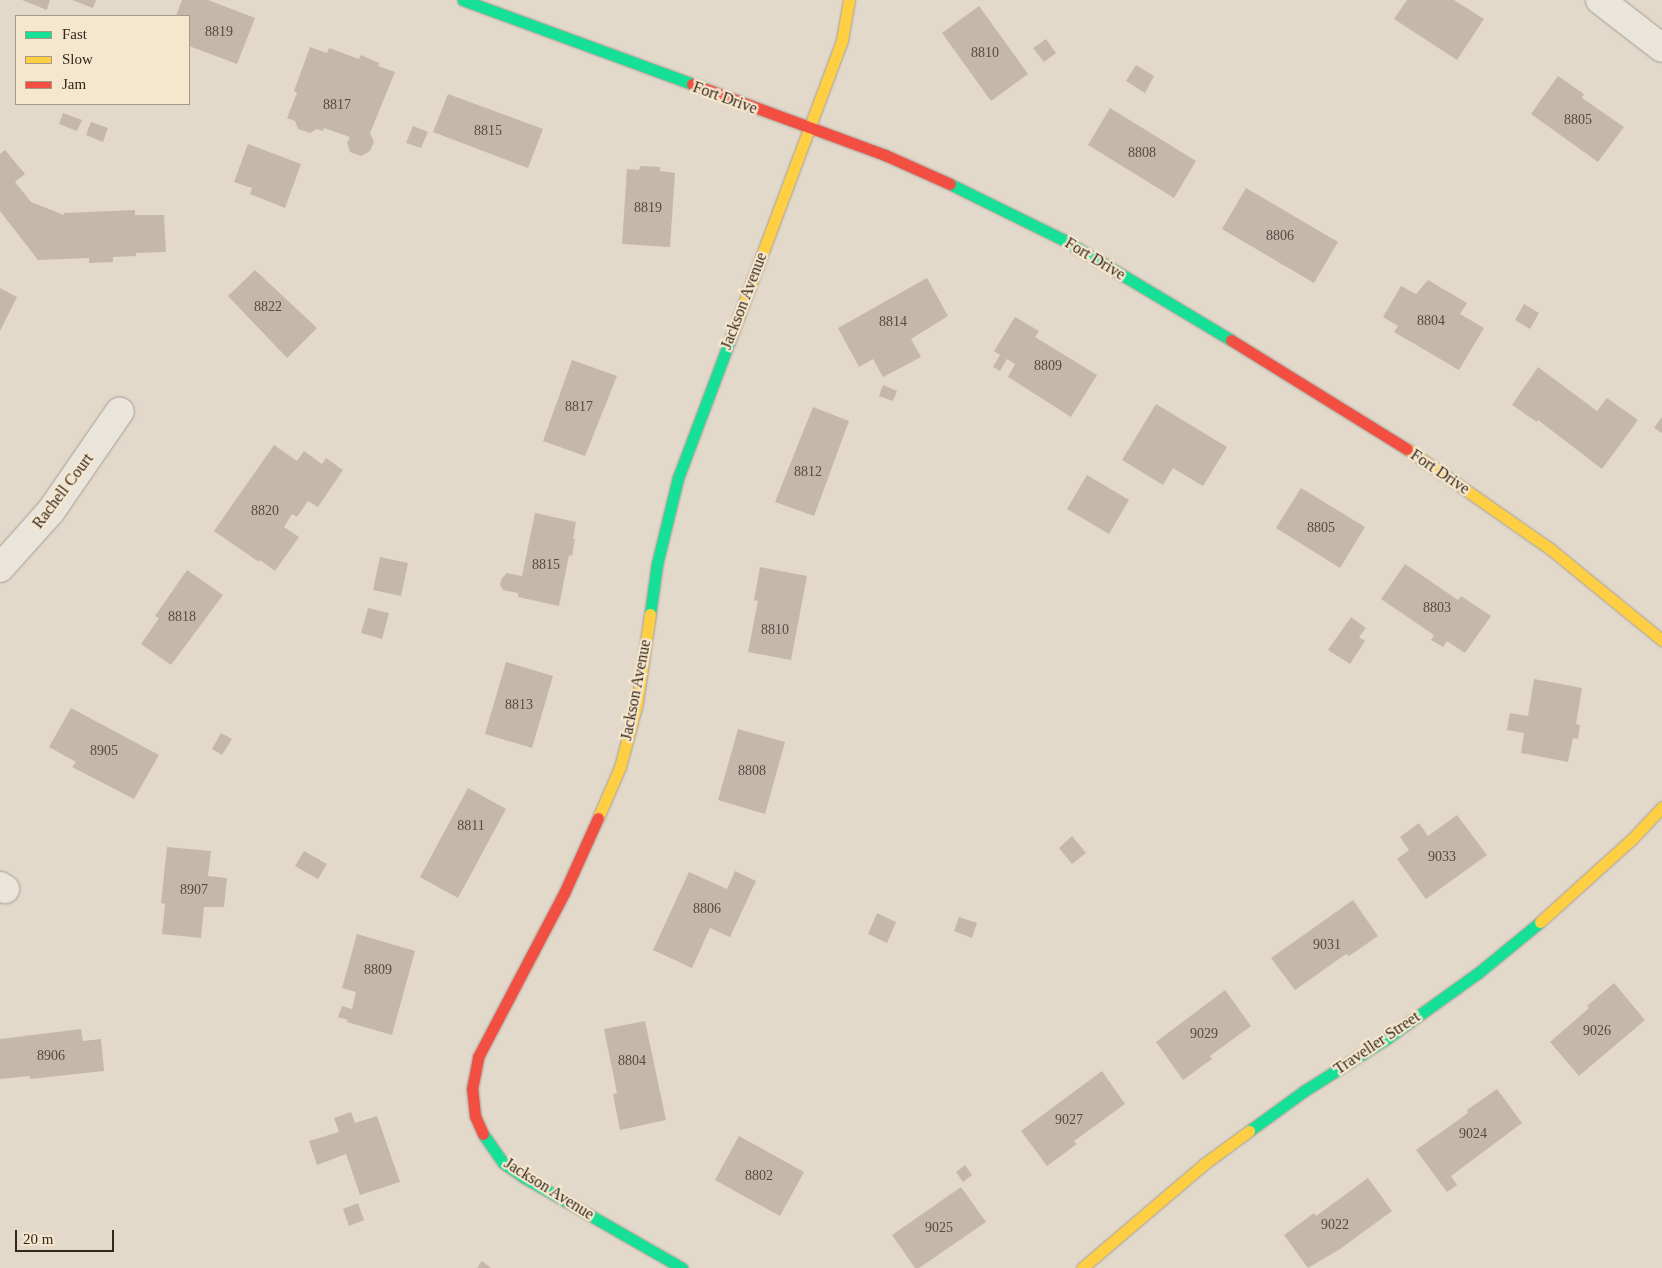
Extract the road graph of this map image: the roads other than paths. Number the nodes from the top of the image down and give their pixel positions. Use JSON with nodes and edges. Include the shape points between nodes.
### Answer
{"nodes":[{"id":1,"x":463,"y":0,"type":"edge"},
{"id":2,"x":849,"y":0,"type":"edge"},
{"id":3,"x":1600,"y":0,"type":"edge"},
{"id":4,"x":1662,"y":48,"type":"edge"},
{"id":5,"x":809,"y":129,"type":"junction"},
{"id":6,"x":120,"y":410,"type":"dead end"},
{"id":7,"x":0,"y":568,"type":"edge"},
{"id":8,"x":1662,"y":640,"type":"edge"},
{"id":9,"x":1662,"y":807,"type":"edge"},
{"id":10,"x":682,"y":1268,"type":"edge"},
{"id":11,"x":1082,"y":1268,"type":"edge"}],
"edges":[{"from":1,"to":5,"type":"street","name":"Fort Drive"},
{"from":2,"to":5,"type":"street","name":"Jackson Avenue","via":[[842,40]]},
{"from":3,"to":4,"type":"street"},
{"from":5,"to":8,"type":"street","name":"Fort Drive","via":[[884,155],[1064,240],[1448,476],[1549,548]]},
{"from":5,"to":10,"type":"street","name":"Jackson Avenue","via":[[678,478],[657,564],[637,703],[620,767],[566,891],[478,1057],[472,1089],[475,1116],[486,1141],[503,1163]]},
{"from":6,"to":7,"type":"street","name":"Rachell Court","via":[[51,511]]},
{"from":9,"to":11,"type":"street","name":"Traveller Street","via":[[1632,840],[1566,901],[1478,973],[1204,1164]]}]}
